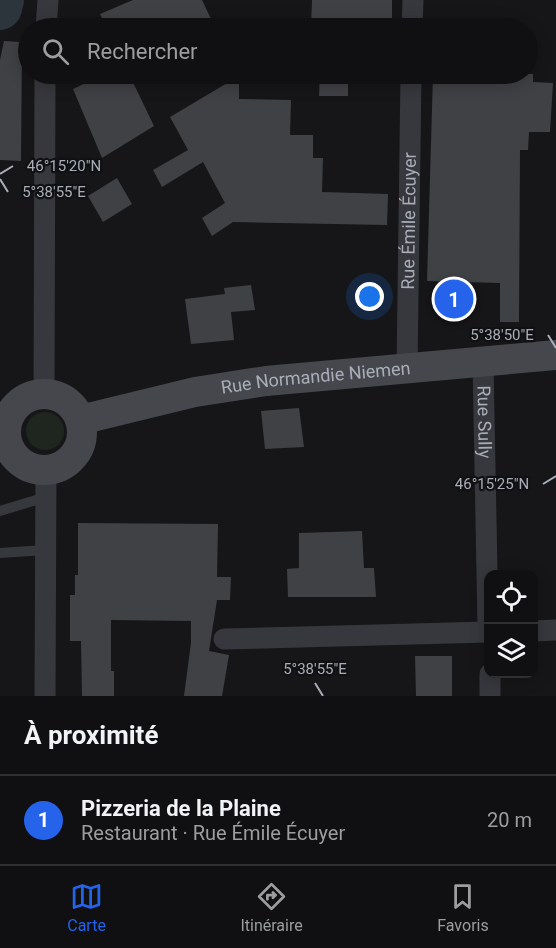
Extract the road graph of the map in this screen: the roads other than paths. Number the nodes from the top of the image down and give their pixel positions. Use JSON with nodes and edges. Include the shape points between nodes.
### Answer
{"nodes":[{"id":1,"x":48,"y":0,"type":"edge"},
{"id":2,"x":412,"y":0,"type":"edge"},
{"id":3,"x":47,"y":18,"type":"edge"},
{"id":4,"x":412,"y":18,"type":"edge"},
{"id":5,"x":45,"y":84,"type":"edge"},
{"id":6,"x":411,"y":84,"type":"edge"},
{"id":7,"x":556,"y":355,"type":"edge"},
{"id":8,"x":483,"y":363,"type":"junction"},
{"id":9,"x":407,"y":369,"type":"junction"},
{"id":10,"x":44,"y":393,"type":"junction"},
{"id":11,"x":80,"y":420,"type":"junction"},
{"id":12,"x":3,"y":442,"type":"edge"},
{"id":13,"x":46,"y":484,"type":"junction"},
{"id":14,"x":0,"y":511,"type":"edge"},
{"id":15,"x":45,"y":550,"type":"junction"},
{"id":16,"x":0,"y":553,"type":"edge"},
{"id":17,"x":489,"y":624,"type":"edge"},
{"id":18,"x":556,"y":630,"type":"edge"},
{"id":19,"x":538,"y":631,"type":"edge"},
{"id":20,"x":484,"y":632,"type":"edge"},
{"id":21,"x":224,"y":639,"type":"dead end"},
{"id":22,"x":490,"y":678,"type":"edge"},
{"id":23,"x":45,"y":696,"type":"edge"},
{"id":24,"x":490,"y":696,"type":"edge"}],
"edges":[{"from":1,"to":3,"type":"street"},
{"from":2,"to":4,"type":"street"},
{"from":5,"to":10,"type":"street"},
{"from":6,"to":9,"type":"street","name":"Rue Émile Écuyer"},
{"from":7,"to":8,"type":"main road","name":"Rue Normandie Niemen"},
{"from":8,"to":9,"type":"main road","name":"Rue Normandie Niemen"},
{"from":8,"to":17,"type":"street","name":"Rue Sully"},
{"from":9,"to":11,"type":"main road","name":"Rue Normandie Niemen","via":[[226,386]]},
{"from":10,"to":11,"type":"main road","via":[[66,401]]},
{"from":10,"to":12,"type":"main road","via":[[18,403],[9,414]]},
{"from":11,"to":13,"type":"main road","via":[[82,432],[75,454],[57,468]]},
{"from":12,"to":13,"type":"main road"},
{"from":13,"to":14,"type":"lane"},
{"from":13,"to":15,"type":"street"},
{"from":15,"to":16,"type":"lane"},
{"from":15,"to":23,"type":"street"},
{"from":18,"to":19,"type":"street"},
{"from":20,"to":21,"type":"street"},
{"from":22,"to":24,"type":"street"}]}
